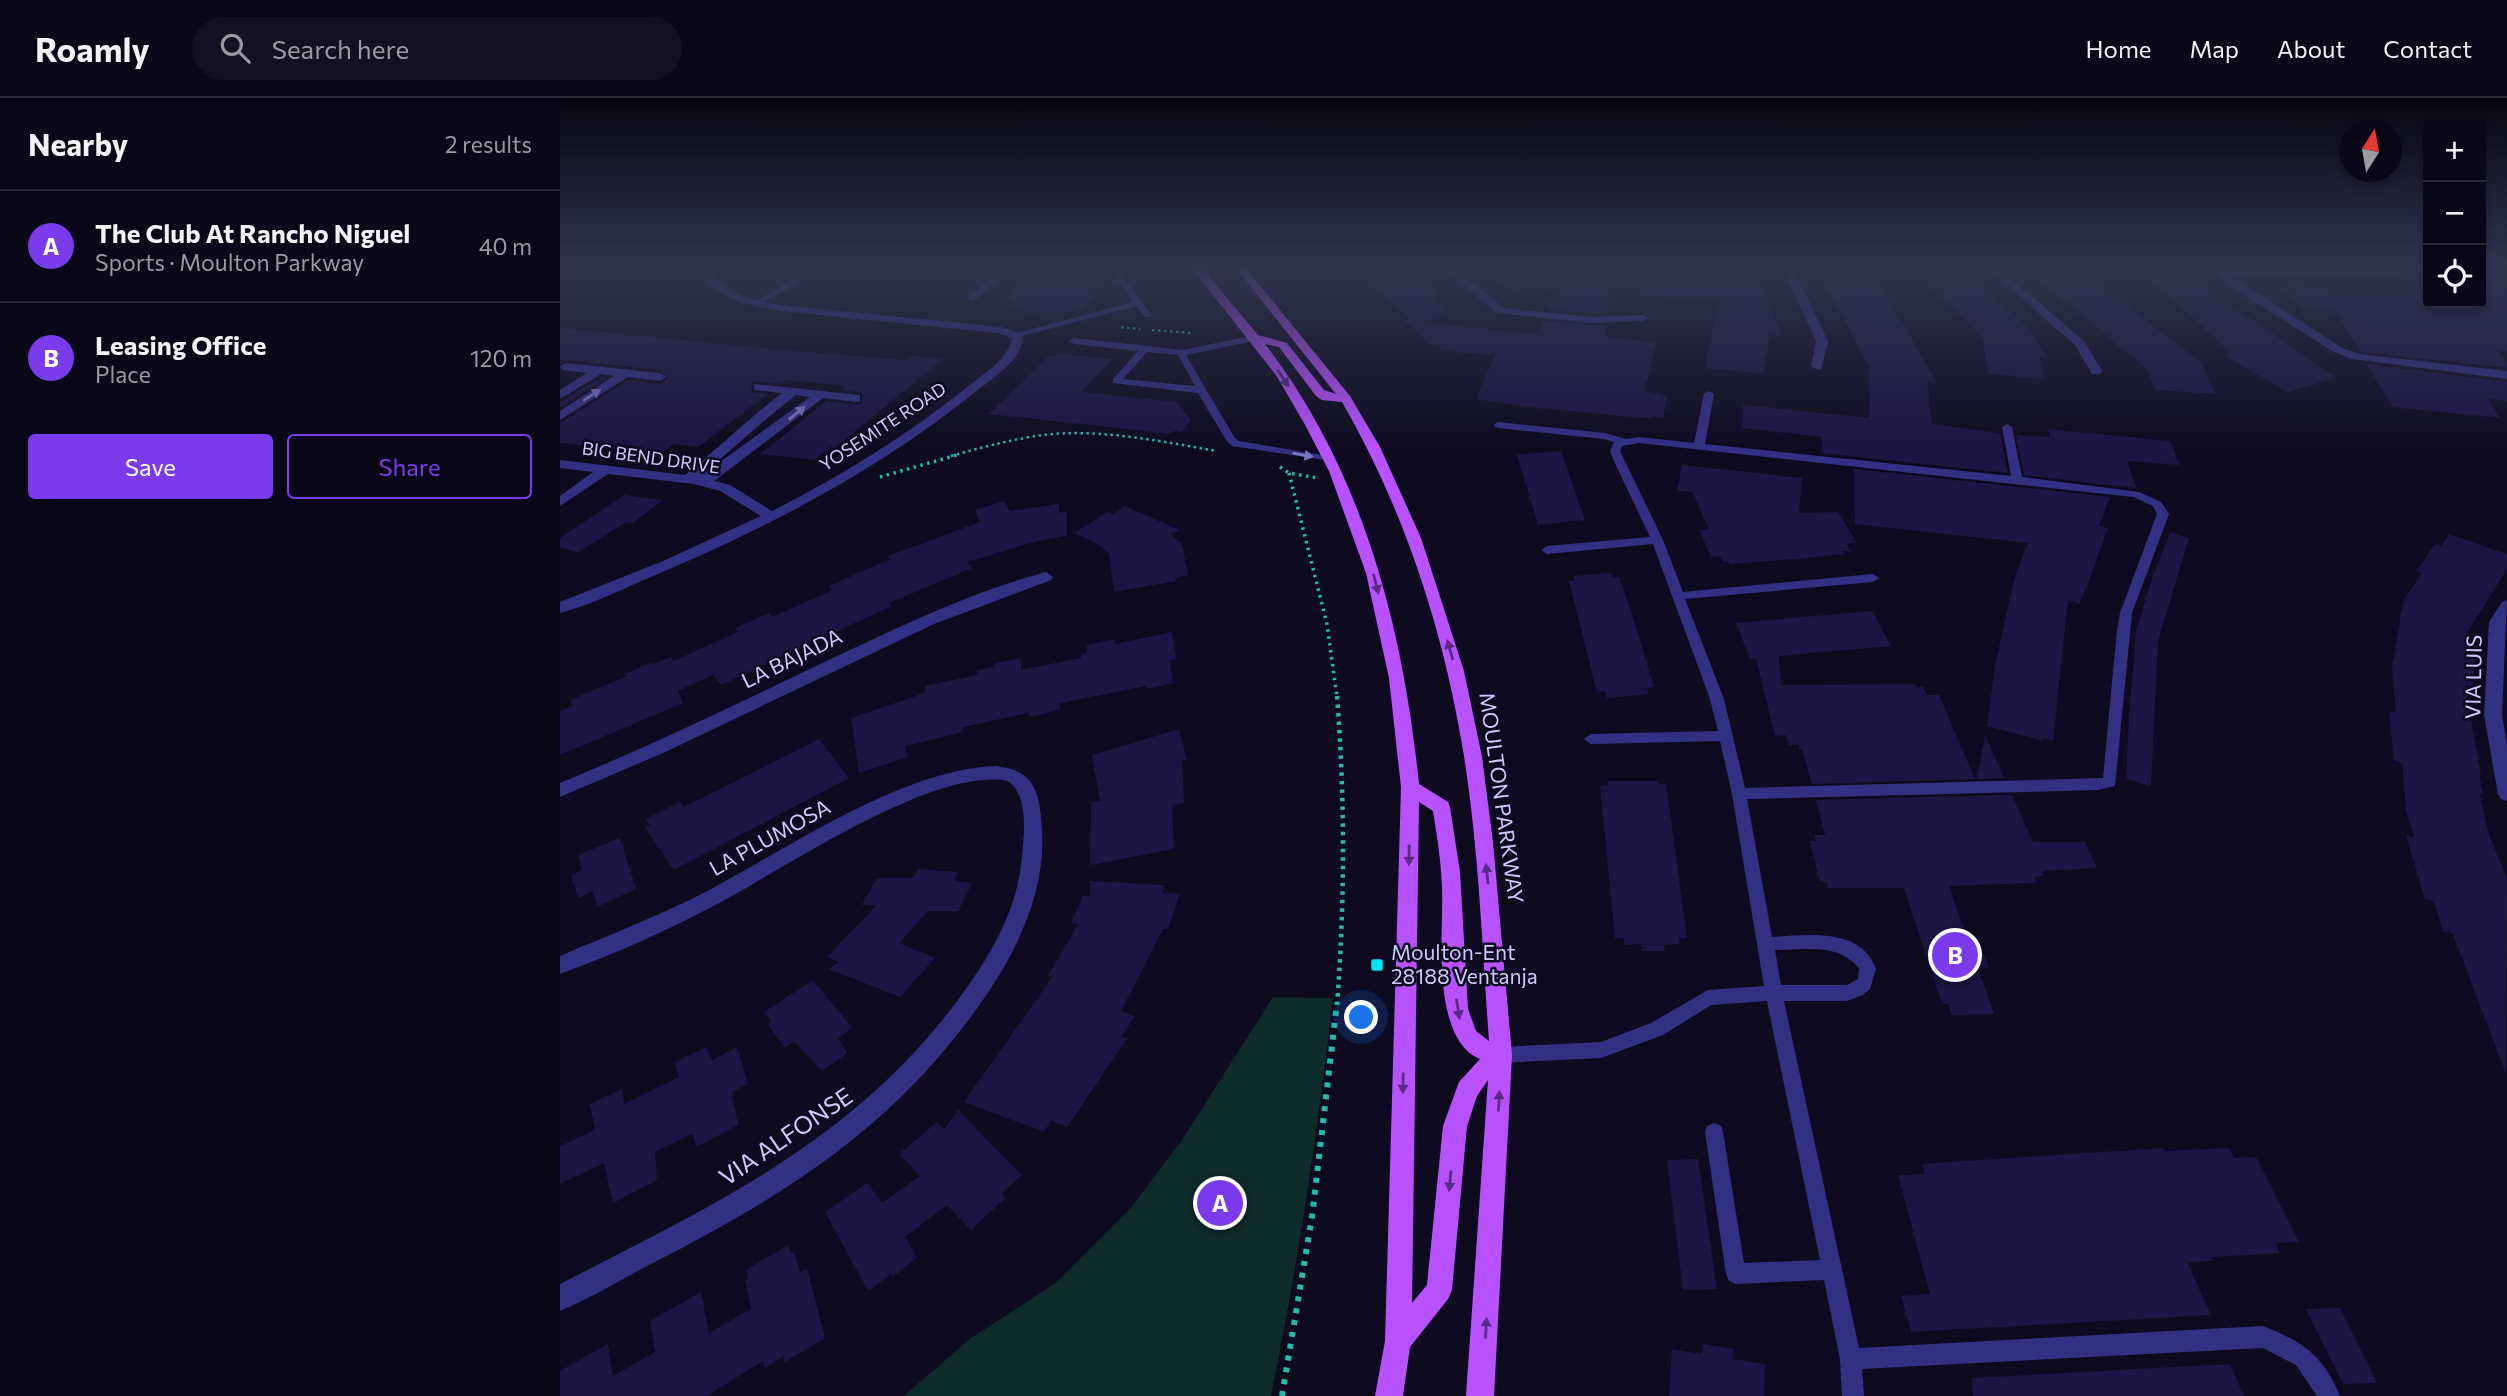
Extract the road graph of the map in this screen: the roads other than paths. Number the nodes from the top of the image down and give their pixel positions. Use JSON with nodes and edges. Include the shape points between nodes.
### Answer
{"nodes":[{"id":1,"x":977,"y":328,"type":"edge"},
{"id":2,"x":1043,"y":328,"type":"edge"},
{"id":3,"x":1246,"y":328,"type":"edge"},
{"id":4,"x":1289,"y":328,"type":"edge"},
{"id":5,"x":1816,"y":328,"type":"edge"},
{"id":6,"x":2062,"y":328,"type":"edge"},
{"id":7,"x":2304,"y":328,"type":"edge"},
{"id":8,"x":1014,"y":335,"type":"junction"},
{"id":9,"x":1255,"y":338,"type":"junction"},
{"id":10,"x":1073,"y":341,"type":"dead end"},
{"id":11,"x":1145,"y":349,"type":"junction"},
{"id":12,"x":1183,"y":353,"type":"junction"},
{"id":13,"x":566,"y":367,"type":"dead end"},
{"id":14,"x":1817,"y":367,"type":"dead end"},
{"id":15,"x":598,"y":371,"type":"junction"},
{"id":16,"x":2096,"y":371,"type":"dead end"},
{"id":17,"x":625,"y":374,"type":"junction"},
{"id":18,"x":2507,"y":375,"type":"edge"},
{"id":19,"x":660,"y":377,"type":"dead end"},
{"id":20,"x":758,"y":387,"type":"dead end"},
{"id":21,"x":1201,"y":390,"type":"junction"},
{"id":22,"x":793,"y":391,"type":"junction"},
{"id":23,"x":821,"y":394,"type":"junction"},
{"id":24,"x":1709,"y":394,"type":"dead end"},
{"id":25,"x":560,"y":395,"type":"edge"},
{"id":26,"x":856,"y":398,"type":"dead end"},
{"id":27,"x":1346,"y":399,"type":"junction"},
{"id":28,"x":560,"y":416,"type":"edge"},
{"id":29,"x":1498,"y":425,"type":"dead end"},
{"id":30,"x":2007,"y":426,"type":"dead end"},
{"id":31,"x":740,"y":437,"type":"junction"},
{"id":32,"x":757,"y":439,"type":"junction"},
{"id":33,"x":1623,"y":442,"type":"junction"},
{"id":34,"x":1699,"y":446,"type":"junction"},
{"id":35,"x":1328,"y":459,"type":"junction"},
{"id":36,"x":560,"y":464,"type":"edge"},
{"id":37,"x":606,"y":469,"type":"junction"},
{"id":38,"x":688,"y":479,"type":"junction"},
{"id":39,"x":2017,"y":481,"type":"junction"},
{"id":40,"x":703,"y":482,"type":"junction"},
{"id":41,"x":560,"y":502,"type":"edge"},
{"id":42,"x":771,"y":516,"type":"junction"},
{"id":43,"x":1657,"y":540,"type":"junction"},
{"id":44,"x":1547,"y":550,"type":"dead end"},
{"id":45,"x":1046,"y":577,"type":"dead end"},
{"id":46,"x":1873,"y":578,"type":"dead end"},
{"id":47,"x":1678,"y":596,"type":"junction"},
{"id":48,"x":2507,"y":605,"type":"edge"},
{"id":49,"x":560,"y":608,"type":"edge"},
{"id":50,"x":2502,"y":647,"type":"edge"},
{"id":51,"x":1726,"y":736,"type":"junction"},
{"id":52,"x":1591,"y":738,"type":"dead end"},
{"id":53,"x":1008,"y":773,"type":"joint"},
{"id":54,"x":1410,"y":787,"type":"junction"},
{"id":55,"x":560,"y":790,"type":"edge"},
{"id":56,"x":1739,"y":794,"type":"junction"},
{"id":57,"x":2507,"y":794,"type":"edge"},
{"id":58,"x":1766,"y":944,"type":"junction"},
{"id":59,"x":560,"y":965,"type":"edge"},
{"id":60,"x":1774,"y":993,"type":"junction"},
{"id":61,"x":1501,"y":1055,"type":"junction"},
{"id":62,"x":1714,"y":1132,"type":"dead end"},
{"id":63,"x":1833,"y":1269,"type":"junction"},
{"id":64,"x":560,"y":1298,"type":"edge"},
{"id":65,"x":1398,"y":1341,"type":"junction"},
{"id":66,"x":1852,"y":1359,"type":"junction"},
{"id":67,"x":1389,"y":1396,"type":"edge"},
{"id":68,"x":1480,"y":1396,"type":"edge"},
{"id":69,"x":1853,"y":1396,"type":"edge"},
{"id":70,"x":2329,"y":1396,"type":"edge"}],
"edges":[{"from":1,"to":8,"type":"street"},
{"from":2,"to":8,"type":"lane"},
{"from":3,"to":9,"type":"main road"},
{"from":4,"to":27,"type":"main road","name":"MOULTON PARKWAY"},
{"from":5,"to":14,"type":"street","via":[[1822,341]]},
{"from":6,"to":16,"type":"street","via":[[2080,343]]},
{"from":7,"to":18,"type":"street","via":[[2356,357]]},
{"from":8,"to":42,"type":"street","name":"YOSEMITE ROAD","via":[[1018,336],[1016,351],[961,399],[851,474]]},
{"from":9,"to":12,"type":"lane"},
{"from":9,"to":27,"type":"main road","via":[[1283,345],[1320,393]]},
{"from":9,"to":35,"type":"main road","one_way":true},
{"from":10,"to":11,"type":"lane"},
{"from":11,"to":12,"type":"lane"},
{"from":11,"to":21,"type":"lane","via":[[1116,382]]},
{"from":12,"to":21,"type":"lane"},
{"from":13,"to":15,"type":"street"},
{"from":15,"to":17,"type":"street"},
{"from":15,"to":25,"type":"street"},
{"from":17,"to":19,"type":"street"},
{"from":28,"to":17,"type":"street","one_way":true},
{"from":20,"to":22,"type":"street"},
{"from":21,"to":35,"type":"lane","one_way":true,"via":[[1236,444]]},
{"from":22,"to":23,"type":"street"},
{"from":22,"to":31,"type":"street","via":[[745,428]]},
{"from":23,"to":26,"type":"street"},
{"from":32,"to":23,"type":"street","one_way":true},
{"from":24,"to":34,"type":"lane"},
{"from":61,"to":27,"type":"main road","name":"MOULTON PARKWAY","one_way":true,"via":[[1484,842],[1456,671],[1414,538],[1374,447]]},
{"from":29,"to":33,"type":"lane","via":[[1605,436]]},
{"from":30,"to":39,"type":"lane"},
{"from":31,"to":32,"type":"street"},
{"from":31,"to":38,"type":"street"},
{"from":32,"to":40,"type":"street"},
{"from":33,"to":34,"type":"lane"},
{"from":33,"to":43,"type":"lane","via":[[1615,451]]},
{"from":34,"to":39,"type":"lane"},
{"from":35,"to":54,"type":"main road","one_way":true,"via":[[1359,525],[1392,645],[1405,716]]},
{"from":36,"to":37,"type":"street","name":"BIG BEND DRIVE"},
{"from":37,"to":38,"type":"street","name":"BIG BEND DRIVE"},
{"from":37,"to":41,"type":"street"},
{"from":38,"to":40,"type":"street","name":"BIG BEND DRIVE"},
{"from":39,"to":56,"type":"lane","via":[[2134,494],[2157,504],[2163,514],[2126,613],[2110,782]]},
{"from":40,"to":42,"type":"street","name":"BIG BEND DRIVE","via":[[725,488]]},
{"from":42,"to":49,"type":"street","name":"YOSEMITE ROAD","via":[[659,569]]},
{"from":43,"to":44,"type":"lane"},
{"from":43,"to":47,"type":"lane"},
{"from":45,"to":55,"type":"street","name":"LA BAJADA","via":[[941,612]]},
{"from":46,"to":47,"type":"lane"},
{"from":47,"to":51,"type":"lane"},
{"from":48,"to":50,"type":"street","name":"VIA LUIS","via":[[2497,622]]},
{"from":50,"to":57,"type":"street","name":"VIA LUIS","via":[[2493,715]]},
{"from":51,"to":52,"type":"lane"},
{"from":51,"to":56,"type":"lane"},
{"from":53,"to":59,"type":"street","name":"LA PLUMOSA","via":[[959,777],[884,803],[688,910]]},
{"from":53,"to":64,"type":"street","name":"VIA ALFONSE","via":[[1023,780],[1030,793],[1035,843],[1024,903],[992,972],[943,1040],[883,1102],[822,1150],[757,1192]]},
{"from":54,"to":61,"type":"main road","one_way":true,"via":[[1441,807],[1448,838],[1460,1020],[1468,1038],[1480,1049]]},
{"from":54,"to":65,"type":"main road","one_way":true},
{"from":56,"to":58,"type":"lane"},
{"from":58,"to":60,"type":"lane"},
{"from":58,"to":60,"type":"lane","via":[[1844,945],[1865,961],[1869,972],[1857,991]]},
{"from":60,"to":61,"type":"lane","via":[[1708,998],[1657,1028],[1601,1050]]},
{"from":60,"to":63,"type":"lane"},
{"from":61,"to":65,"type":"main road","one_way":true,"via":[[1466,1090],[1455,1126],[1439,1290]]},
{"from":68,"to":61,"type":"main road","name":"MOULTON PARKWAY","one_way":true},
{"from":62,"to":63,"type":"lane","via":[[1736,1275]]},
{"from":63,"to":66,"type":"lane"},
{"from":65,"to":67,"type":"main road"},
{"from":66,"to":69,"type":"lane"},
{"from":66,"to":70,"type":"lane","via":[[2263,1337],[2297,1350],[2317,1371]]}]}
